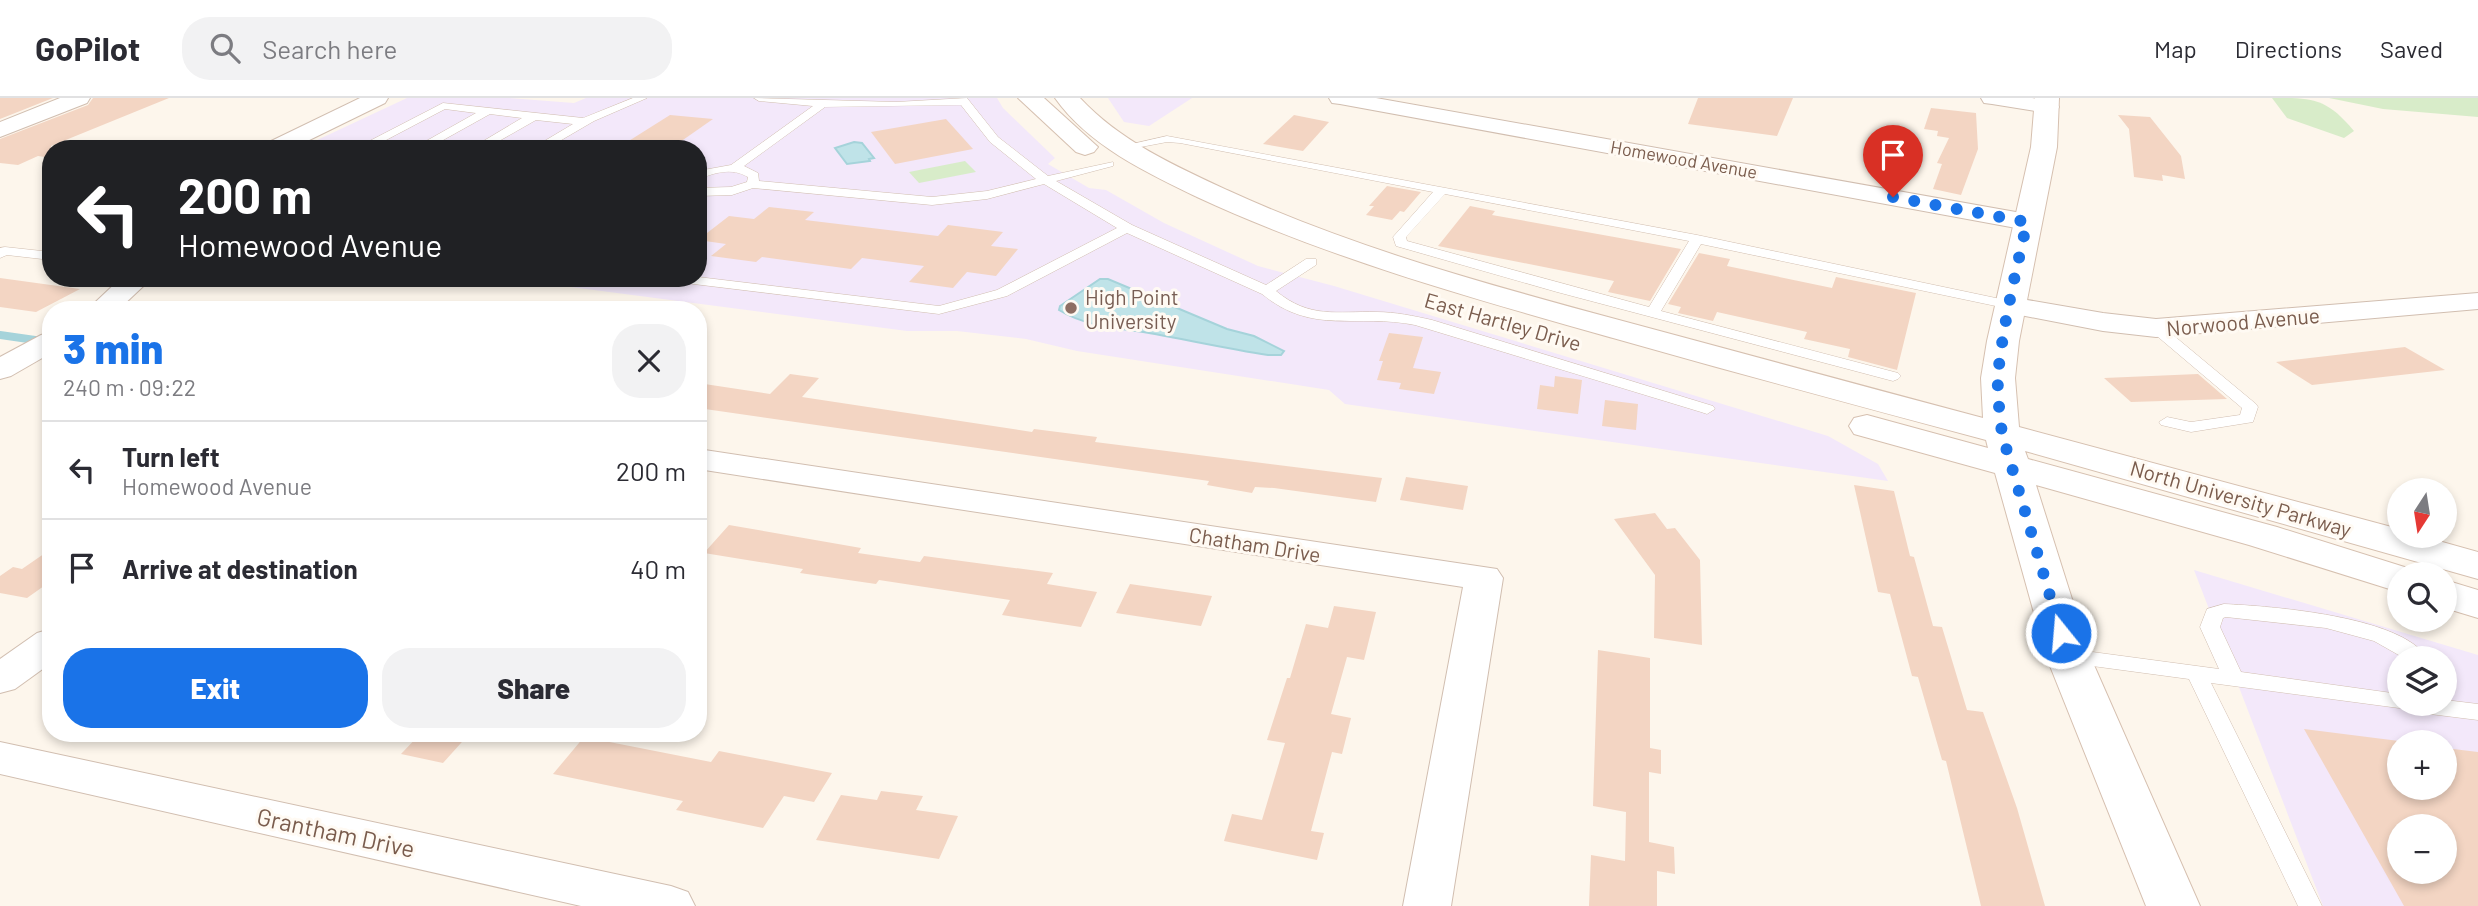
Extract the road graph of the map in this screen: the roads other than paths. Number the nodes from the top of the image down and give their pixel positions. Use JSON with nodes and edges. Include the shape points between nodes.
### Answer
{"nodes":[{"id":1,"x":79,"y":98,"type":"edge"},
{"id":2,"x":377,"y":98,"type":"edge"},
{"id":3,"x":642,"y":98,"type":"edge"},
{"id":4,"x":759,"y":98,"type":"edge"},
{"id":5,"x":1340,"y":98,"type":"edge"},
{"id":6,"x":1992,"y":98,"type":"edge"},
{"id":7,"x":962,"y":100,"type":"edge"},
{"id":8,"x":827,"y":101,"type":"edge"},
{"id":9,"x":1047,"y":103,"type":"edge"},
{"id":10,"x":2048,"y":103,"type":"edge"},
{"id":11,"x":488,"y":111,"type":"junction"},
{"id":12,"x":535,"y":116,"type":"junction"},
{"id":13,"x":586,"y":122,"type":"junction"},
{"id":14,"x":0,"y":130,"type":"edge"},
{"id":15,"x":291,"y":140,"type":"edge"},
{"id":16,"x":377,"y":140,"type":"edge"},
{"id":17,"x":435,"y":140,"type":"edge"},
{"id":18,"x":492,"y":140,"type":"edge"},
{"id":19,"x":553,"y":140,"type":"edge"},
{"id":20,"x":1117,"y":156,"type":"junction"},
{"id":21,"x":734,"y":168,"type":"junction"},
{"id":22,"x":707,"y":172,"type":"edge"},
{"id":23,"x":1046,"y":180,"type":"junction"},
{"id":24,"x":752,"y":184,"type":"junction"},
{"id":25,"x":1442,"y":190,"type":"junction"},
{"id":26,"x":707,"y":193,"type":"edge"},
{"id":27,"x":2027,"y":222,"type":"junction"},
{"id":28,"x":1127,"y":228,"type":"junction"},
{"id":29,"x":1697,"y":239,"type":"junction"},
{"id":30,"x":0,"y":254,"type":"edge"},
{"id":31,"x":42,"y":255,"type":"edge"},
{"id":32,"x":1311,"y":262,"type":"junction"},
{"id":33,"x":707,"y":282,"type":"edge"},
{"id":34,"x":128,"y":287,"type":"edge"},
{"id":35,"x":1267,"y":291,"type":"junction"},
{"id":36,"x":111,"y":301,"type":"edge"},
{"id":37,"x":2478,"y":301,"type":"edge"},
{"id":38,"x":2010,"y":305,"type":"junction"},
{"id":39,"x":1653,"y":312,"type":"junction"},
{"id":40,"x":2156,"y":328,"type":"junction"},
{"id":41,"x":42,"y":353,"type":"edge"},
{"id":42,"x":0,"y":370,"type":"edge"},
{"id":43,"x":1893,"y":376,"type":"dead end"},
{"id":44,"x":1707,"y":409,"type":"dead end"},
{"id":45,"x":2167,"y":422,"type":"dead end"},
{"id":46,"x":2007,"y":451,"type":"junction"},
{"id":47,"x":707,"y":460,"type":"edge"},
{"id":48,"x":2478,"y":566,"type":"edge"},
{"id":49,"x":2387,"y":575,"type":"edge"},
{"id":50,"x":2457,"y":598,"type":"edge"},
{"id":51,"x":2478,"y":604,"type":"edge"},
{"id":52,"x":2400,"y":646,"type":"edge"},
{"id":53,"x":42,"y":649,"type":"edge"},
{"id":54,"x":2068,"y":656,"type":"junction"},
{"id":55,"x":2197,"y":674,"type":"junction"},
{"id":56,"x":0,"y":679,"type":"edge"},
{"id":57,"x":2234,"y":680,"type":"junction"},
{"id":58,"x":2387,"y":699,"type":"edge"},
{"id":59,"x":2457,"y":704,"type":"edge"},
{"id":60,"x":2478,"y":712,"type":"edge"},
{"id":61,"x":0,"y":758,"type":"edge"},
{"id":62,"x":671,"y":906,"type":"edge"},
{"id":63,"x":1427,"y":906,"type":"edge"},
{"id":64,"x":2173,"y":906,"type":"edge"},
{"id":65,"x":2310,"y":906,"type":"edge"}],
"edges":[{"from":1,"to":14,"type":"street"},
{"from":2,"to":15,"type":"street"},
{"from":3,"to":13,"type":"lane"},
{"from":4,"to":8,"type":"lane"},
{"from":5,"to":27,"type":"street","name":"Homewood Avenue"},
{"from":6,"to":10,"type":"street"},
{"from":7,"to":8,"type":"lane","via":[[896,105]]},
{"from":7,"to":23,"type":"lane","via":[[992,138]]},
{"from":8,"to":21,"type":"lane"},
{"from":9,"to":20,"type":"main road","name":"East Hartley Drive"},
{"from":10,"to":27,"type":"main road","via":[[2044,147]]},
{"from":11,"to":12,"type":"lane"},
{"from":11,"to":16,"type":"lane","via":[[443,106]]},
{"from":11,"to":17,"type":"lane"},
{"from":12,"to":13,"type":"lane"},
{"from":12,"to":18,"type":"lane"},
{"from":13,"to":19,"type":"lane"},
{"from":20,"to":23,"type":"lane"},
{"from":20,"to":25,"type":"lane","via":[[1167,139],[1180,140]]},
{"from":20,"to":32,"type":"main road","name":"East Hartley Drive","via":[[1160,195]]},
{"from":20,"to":46,"type":"main road","name":"East Hartley Drive","via":[[1160,168],[1240,208],[1345,249]]},
{"from":21,"to":22,"type":"lane"},
{"from":21,"to":24,"type":"lane","via":[[751,172]]},
{"from":23,"to":24,"type":"lane","via":[[987,195],[932,201]]},
{"from":23,"to":28,"type":"lane"},
{"from":24,"to":26,"type":"lane"},
{"from":25,"to":29,"type":"lane"},
{"from":25,"to":39,"type":"lane","via":[[1399,237],[1401,243]]},
{"from":27,"to":38,"type":"main road"},
{"from":28,"to":33,"type":"lane","via":[[1002,293],[939,310]]},
{"from":28,"to":35,"type":"lane"},
{"from":29,"to":38,"type":"lane"},
{"from":29,"to":39,"type":"lane"},
{"from":30,"to":31,"type":"lane"},
{"from":32,"to":35,"type":"lane"},
{"from":32,"to":46,"type":"main road","name":"East Hartley Drive","via":[[1450,306]]},
{"from":34,"to":36,"type":"street"},
{"from":35,"to":44,"type":"lane","via":[[1310,317],[1406,318]]},
{"from":37,"to":40,"type":"street","name":"Norwood Avenue"},
{"from":38,"to":40,"type":"street","name":"Norwood Avenue"},
{"from":38,"to":46,"type":"main road","via":[[1998,378]]},
{"from":39,"to":43,"type":"lane"},
{"from":40,"to":45,"type":"lane","via":[[2250,407],[2247,419],[2191,427]]},
{"from":41,"to":42,"type":"street"},
{"from":46,"to":48,"type":"main road","name":"North University Parkway","via":[[2126,466]]},
{"from":46,"to":49,"type":"main road","name":"North University Parkway"},
{"from":46,"to":54,"type":"main road"},
{"from":47,"to":63,"type":"street","name":"Chatham Drive","via":[[1484,578]]},
{"from":50,"to":51,"type":"main road"},
{"from":52,"to":57,"type":"lane","via":[[2360,628],[2224,610],[2214,614],[2210,627]]},
{"from":53,"to":56,"type":"street"},
{"from":54,"to":55,"type":"lane"},
{"from":54,"to":64,"type":"main road"},
{"from":55,"to":57,"type":"lane"},
{"from":55,"to":65,"type":"lane"},
{"from":57,"to":58,"type":"lane"},
{"from":59,"to":60,"type":"lane"},
{"from":61,"to":62,"type":"street","name":"Grantham Drive"}]}
